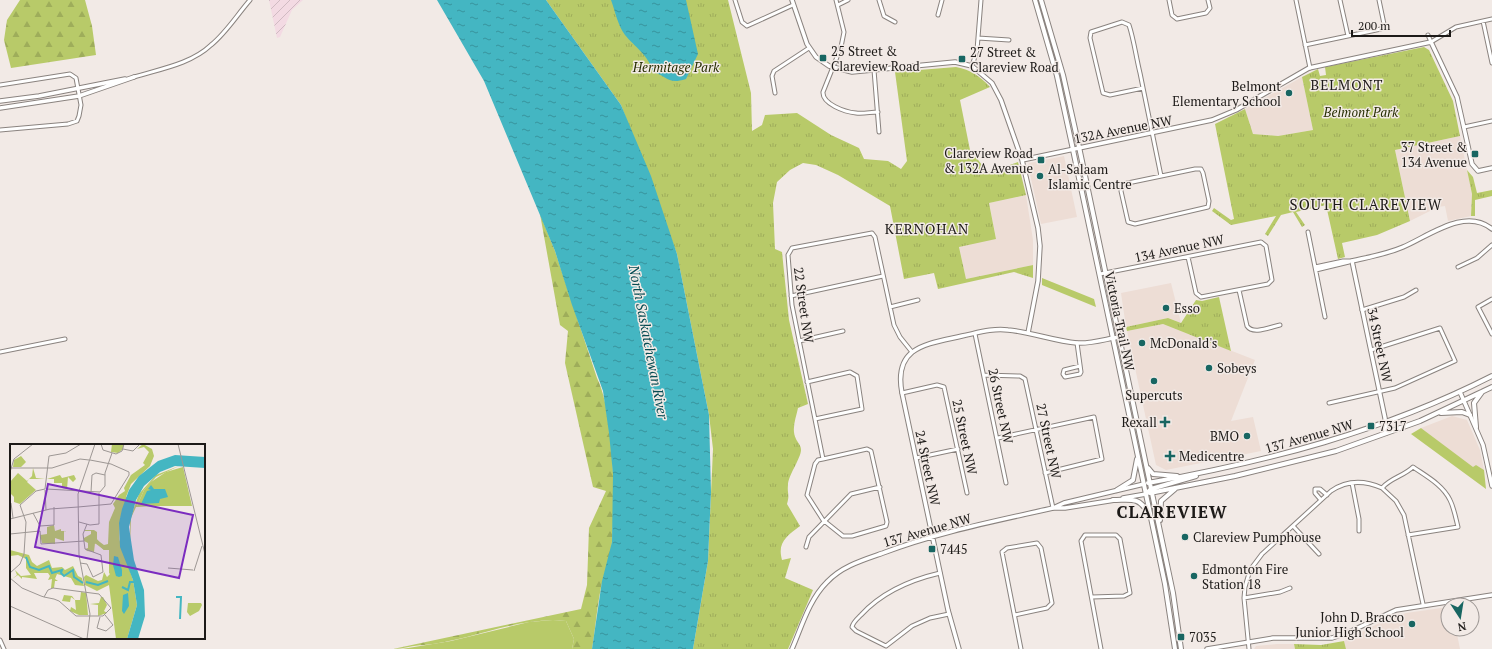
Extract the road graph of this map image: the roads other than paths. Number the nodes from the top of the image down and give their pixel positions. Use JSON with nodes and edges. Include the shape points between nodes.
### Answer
{"nodes":[{"id":1,"x":250,"y":0,"type":"edge"},
{"id":2,"x":735,"y":0,"type":"edge"},
{"id":3,"x":792,"y":0,"type":"edge"},
{"id":4,"x":836,"y":0,"type":"edge"},
{"id":5,"x":848,"y":0,"type":"edge"},
{"id":6,"x":879,"y":0,"type":"edge"},
{"id":7,"x":942,"y":0,"type":"edge"},
{"id":8,"x":981,"y":0,"type":"edge"},
{"id":9,"x":1034,"y":0,"type":"edge"},
{"id":10,"x":1041,"y":0,"type":"edge"},
{"id":11,"x":1169,"y":0,"type":"edge"},
{"id":12,"x":1208,"y":0,"type":"edge"},
{"id":13,"x":1296,"y":0,"type":"edge"},
{"id":14,"x":1340,"y":0,"type":"edge"},
{"id":15,"x":1379,"y":0,"type":"edge"},
{"id":16,"x":794,"y":5,"type":"junction"},
{"id":17,"x":838,"y":5,"type":"junction"},
{"id":18,"x":938,"y":15,"type":"dead end"},
{"id":19,"x":1492,"y":19,"type":"edge"},
{"id":20,"x":1483,"y":21,"type":"junction"},
{"id":21,"x":895,"y":22,"type":"dead end"},
{"id":22,"x":1428,"y":35,"type":"dead end"},
{"id":23,"x":1348,"y":36,"type":"junction"},
{"id":24,"x":978,"y":38,"type":"junction"},
{"id":25,"x":1009,"y":40,"type":"dead end"},
{"id":26,"x":1431,"y":42,"type":"junction"},
{"id":27,"x":1306,"y":45,"type":"junction"},
{"id":28,"x":808,"y":48,"type":"junction"},
{"id":29,"x":1492,"y":63,"type":"edge"},
{"id":30,"x":972,"y":66,"type":"junction"},
{"id":31,"x":833,"y":68,"type":"junction"},
{"id":32,"x":1310,"y":68,"type":"junction"},
{"id":33,"x":874,"y":70,"type":"junction"},
{"id":34,"x":134,"y":77,"type":"junction"},
{"id":35,"x":0,"y":84,"type":"edge"},
{"id":36,"x":78,"y":88,"type":"junction"},
{"id":37,"x":1143,"y":88,"type":"junction"},
{"id":38,"x":775,"y":93,"type":"dead end"},
{"id":39,"x":79,"y":96,"type":"junction"},
{"id":40,"x":0,"y":101,"type":"edge"},
{"id":41,"x":0,"y":108,"type":"edge"},
{"id":42,"x":878,"y":112,"type":"junction"},
{"id":43,"x":1492,"y":122,"type":"edge"},
{"id":44,"x":1464,"y":127,"type":"junction"},
{"id":45,"x":0,"y":130,"type":"edge"},
{"id":46,"x":879,"y":132,"type":"dead end"},
{"id":47,"x":1152,"y":133,"type":"junction"},
{"id":48,"x":1079,"y":148,"type":"junction"},
{"id":49,"x":1073,"y":149,"type":"junction"},
{"id":50,"x":1022,"y":160,"type":"junction"},
{"id":51,"x":1492,"y":168,"type":"edge"},
{"id":52,"x":1161,"y":176,"type":"junction"},
{"id":53,"x":1492,"y":229,"type":"edge"},
{"id":54,"x":1308,"y":232,"type":"dead end"},
{"id":55,"x":1492,"y":245,"type":"edge"},
{"id":56,"x":1188,"y":257,"type":"junction"},
{"id":57,"x":1352,"y":261,"type":"junction"},
{"id":58,"x":1458,"y":267,"type":"dead end"},
{"id":59,"x":1316,"y":268,"type":"junction"},
{"id":60,"x":1100,"y":274,"type":"junction"},
{"id":61,"x":1106,"y":274,"type":"junction"},
{"id":62,"x":883,"y":276,"type":"junction"},
{"id":63,"x":1239,"y":290,"type":"junction"},
{"id":64,"x":1416,"y":290,"type":"dead end"},
{"id":65,"x":791,"y":296,"type":"junction"},
{"id":66,"x":1492,"y":299,"type":"edge"},
{"id":67,"x":918,"y":300,"type":"dead end"},
{"id":68,"x":890,"y":307,"type":"junction"},
{"id":69,"x":1362,"y":310,"type":"junction"},
{"id":70,"x":1325,"y":317,"type":"dead end"},
{"id":71,"x":1280,"y":325,"type":"dead end"},
{"id":72,"x":843,"y":331,"type":"dead end"},
{"id":73,"x":975,"y":334,"type":"junction"},
{"id":74,"x":1028,"y":334,"type":"junction"},
{"id":75,"x":1492,"y":334,"type":"edge"},
{"id":76,"x":1119,"y":337,"type":"junction"},
{"id":77,"x":1113,"y":338,"type":"junction"},
{"id":78,"x":65,"y":339,"type":"dead end"},
{"id":79,"x":798,"y":341,"type":"junction"},
{"id":80,"x":1077,"y":343,"type":"junction"},
{"id":81,"x":1371,"y":350,"type":"junction"},
{"id":82,"x":0,"y":352,"type":"edge"},
{"id":83,"x":912,"y":352,"type":"junction"},
{"id":84,"x":1080,"y":366,"type":"junction"},
{"id":85,"x":984,"y":375,"type":"junction"},
{"id":86,"x":1492,"y":376,"type":"edge"},
{"id":87,"x":807,"y":382,"type":"junction"},
{"id":88,"x":1492,"y":387,"type":"edge"},
{"id":89,"x":1379,"y":391,"type":"junction"},
{"id":90,"x":1483,"y":391,"type":"junction"},
{"id":91,"x":1460,"y":392,"type":"junction"},
{"id":92,"x":902,"y":393,"type":"junction"},
{"id":93,"x":1464,"y":400,"type":"junction"},
{"id":94,"x":1329,"y":403,"type":"dead end"},
{"id":95,"x":1438,"y":413,"type":"junction"},
{"id":96,"x":1470,"y":415,"type":"junction"},
{"id":97,"x":815,"y":419,"type":"junction"},
{"id":98,"x":1386,"y":423,"type":"junction"},
{"id":99,"x":1476,"y":427,"type":"junction"},
{"id":100,"x":1036,"y":430,"type":"junction"},
{"id":101,"x":1386,"y":433,"type":"junction"},
{"id":102,"x":998,"y":438,"type":"junction"},
{"id":103,"x":958,"y":449,"type":"junction"},
{"id":104,"x":1137,"y":453,"type":"junction"},
{"id":105,"x":916,"y":458,"type":"junction"},
{"id":106,"x":823,"y":459,"type":"junction"},
{"id":107,"x":1146,"y":466,"type":"junction"},
{"id":108,"x":1219,"y":469,"type":"junction"},
{"id":109,"x":1491,"y":469,"type":"edge"},
{"id":110,"x":1045,"y":473,"type":"junction"},
{"id":111,"x":1181,"y":477,"type":"junction"},
{"id":112,"x":1006,"y":483,"type":"dead end"},
{"id":113,"x":1150,"y":483,"type":"junction"},
{"id":114,"x":1352,"y":483,"type":"junction"},
{"id":115,"x":1144,"y":484,"type":"junction"},
{"id":116,"x":1492,"y":486,"type":"edge"},
{"id":117,"x":880,"y":487,"type":"junction"},
{"id":118,"x":1177,"y":488,"type":"junction"},
{"id":119,"x":1382,"y":488,"type":"junction"},
{"id":120,"x":1118,"y":490,"type":"junction"},
{"id":121,"x":1151,"y":491,"type":"junction"},
{"id":122,"x":967,"y":493,"type":"dead end"},
{"id":123,"x":1146,"y":494,"type":"junction"},
{"id":124,"x":1326,"y":495,"type":"junction"},
{"id":125,"x":1113,"y":500,"type":"junction"},
{"id":126,"x":1321,"y":500,"type":"junction"},
{"id":127,"x":1053,"y":508,"type":"junction"},
{"id":128,"x":1151,"y":519,"type":"junction"},
{"id":129,"x":825,"y":522,"type":"junction"},
{"id":130,"x":1293,"y":526,"type":"junction"},
{"id":131,"x":1160,"y":530,"type":"junction"},
{"id":132,"x":1358,"y":531,"type":"dead end"},
{"id":133,"x":1408,"y":535,"type":"junction"},
{"id":134,"x":932,"y":536,"type":"junction"},
{"id":135,"x":806,"y":547,"type":"dead end"},
{"id":136,"x":1319,"y":554,"type":"dead end"},
{"id":137,"x":940,"y":573,"type":"junction"},
{"id":138,"x":1290,"y":588,"type":"dead end"},
{"id":139,"x":1492,"y":595,"type":"edge"},
{"id":140,"x":1092,"y":597,"type":"junction"},
{"id":141,"x":1244,"y":598,"type":"junction"},
{"id":142,"x":1423,"y":604,"type":"junction"},
{"id":143,"x":949,"y":614,"type":"junction"},
{"id":144,"x":1015,"y":615,"type":"junction"},
{"id":145,"x":0,"y":640,"type":"edge"},
{"id":146,"x":1248,"y":642,"type":"junction"},
{"id":147,"x":4,"y":649,"type":"edge"},
{"id":148,"x":792,"y":649,"type":"edge"},
{"id":149,"x":959,"y":649,"type":"edge"},
{"id":150,"x":1021,"y":649,"type":"edge"},
{"id":151,"x":1101,"y":649,"type":"edge"},
{"id":152,"x":1175,"y":649,"type":"edge"},
{"id":153,"x":1181,"y":649,"type":"edge"},
{"id":154,"x":1206,"y":649,"type":"edge"},
{"id":155,"x":1249,"y":649,"type":"edge"}],
"edges":[{"from":1,"to":34,"type":"street","via":[[220,36],[202,52],[180,63]]},
{"from":2,"to":16,"type":"street","via":[[742,22],[750,26]]},
{"from":3,"to":16,"type":"street"},
{"from":4,"to":17,"type":"street"},
{"from":5,"to":17,"type":"street"},
{"from":6,"to":21,"type":"street","via":[[884,16]]},
{"from":7,"to":18,"type":"street"},
{"from":8,"to":24,"type":"street"},
{"from":9,"to":49,"type":"main road","name":"Victoria Trail NW","via":[[1055,70]]},
{"from":10,"to":48,"type":"main road","name":"Victoria Trail NW","via":[[1063,75]]},
{"from":11,"to":12,"type":"street","via":[[1174,18],[1186,18],[1209,11]]},
{"from":13,"to":27,"type":"street"},
{"from":14,"to":23,"type":"street"},
{"from":15,"to":23,"type":"street","via":[[1383,27]]},
{"from":16,"to":28,"type":"street"},
{"from":17,"to":31,"type":"street","via":[[844,32]]},
{"from":19,"to":20,"type":"street"},
{"from":20,"to":26,"type":"street","via":[[1453,29]]},
{"from":20,"to":29,"type":"street"},
{"from":22,"to":26,"type":"street"},
{"from":23,"to":27,"type":"street"},
{"from":24,"to":25,"type":"street"},
{"from":24,"to":30,"type":"street"},
{"from":26,"to":32,"type":"street","name":"132A Avenue NW"},
{"from":26,"to":44,"type":"street","via":[[1457,97]]},
{"from":27,"to":32,"type":"street"},
{"from":28,"to":31,"type":"street","via":[[820,61]]},
{"from":28,"to":38,"type":"street","via":[[774,71],[772,76]]},
{"from":30,"to":33,"type":"street","via":[[950,62]]},
{"from":30,"to":50,"type":"street","via":[[996,88]]},
{"from":31,"to":33,"type":"street","via":[[852,72]]},
{"from":31,"to":42,"type":"street","via":[[823,92],[826,102],[850,112]]},
{"from":32,"to":47,"type":"street","name":"132A Avenue NW","via":[[1222,117]]},
{"from":33,"to":42,"type":"street"},
{"from":34,"to":36,"type":"street"},
{"from":34,"to":39,"type":"street"},
{"from":35,"to":36,"type":"street","via":[[70,74],[76,78]]},
{"from":36,"to":39,"type":"street"},
{"from":36,"to":40,"type":"street"},
{"from":37,"to":37,"type":"street","via":[[1130,26],[1124,22],[1091,32],[1090,38],[1104,94]]},
{"from":37,"to":47,"type":"street"},
{"from":39,"to":41,"type":"street"},
{"from":39,"to":45,"type":"street","via":[[81,110],[73,123]]},
{"from":42,"to":46,"type":"street"},
{"from":43,"to":44,"type":"street"},
{"from":44,"to":51,"type":"street","via":[[1475,170]]},
{"from":47,"to":48,"type":"street","name":"132A Avenue NW"},
{"from":47,"to":52,"type":"street"},
{"from":48,"to":49,"type":"street","name":"132A Avenue NW"},
{"from":48,"to":61,"type":"main road","name":"Victoria Trail NW"},
{"from":49,"to":50,"type":"street","name":"132A Avenue NW"},
{"from":49,"to":60,"type":"main road","name":"Victoria Trail NW"},
{"from":50,"to":74,"type":"street","via":[[1035,210],[1040,246],[1038,281]]},
{"from":52,"to":52,"type":"street","via":[[1122,186],[1128,222],[1135,224],[1208,207],[1209,201],[1201,170],[1195,168]]},
{"from":53,"to":57,"type":"street","via":[[1481,221],[1466,222],[1440,229],[1388,252]]},
{"from":54,"to":59,"type":"street"},
{"from":55,"to":58,"type":"street","via":[[1477,258]]},
{"from":56,"to":61,"type":"street","name":"134 Avenue NW"},
{"from":56,"to":63,"type":"street","via":[[1196,293],[1199,296]]},
{"from":56,"to":63,"type":"street","name":"134 Avenue NW","via":[[1263,242],[1266,246],[1271,281]]},
{"from":57,"to":59,"type":"street"},
{"from":57,"to":69,"type":"street","name":"34 Street NW"},
{"from":59,"to":70,"type":"street"},
{"from":60,"to":61,"type":"street","name":"134 Avenue NW"},
{"from":60,"to":77,"type":"main road","name":"Victoria Trail NW"},
{"from":61,"to":76,"type":"main road","name":"Victoria Trail NW"},
{"from":62,"to":65,"type":"street"},
{"from":62,"to":65,"type":"street","name":"22 Street NW","via":[[873,234],[868,232],[792,248],[789,251]]},
{"from":62,"to":68,"type":"street"},
{"from":63,"to":71,"type":"street","via":[[1247,326],[1251,330]]},
{"from":64,"to":69,"type":"street","via":[[1404,297]]},
{"from":65,"to":79,"type":"street","name":"22 Street NW"},
{"from":66,"to":75,"type":"street","via":[[1478,307]]},
{"from":67,"to":68,"type":"street"},
{"from":68,"to":83,"type":"street","via":[[898,333]]},
{"from":69,"to":81,"type":"street","name":"34 Street NW"},
{"from":72,"to":79,"type":"street"},
{"from":73,"to":74,"type":"street","via":[[1002,329]]},
{"from":73,"to":83,"type":"street","via":[[924,345]]},
{"from":73,"to":85,"type":"street","name":"26 Street NW"},
{"from":74,"to":80,"type":"street"},
{"from":76,"to":77,"type":"street"},
{"from":76,"to":107,"type":"main road","name":"Victoria Trail NW"},
{"from":77,"to":80,"type":"street"},
{"from":77,"to":104,"type":"main road","name":"Victoria Trail NW"},
{"from":78,"to":82,"type":"street"},
{"from":79,"to":87,"type":"street","name":"22 Street NW"},
{"from":80,"to":84,"type":"street"},
{"from":81,"to":89,"type":"street","name":"34 Street NW"},
{"from":81,"to":89,"type":"street","via":[[1440,328],[1456,361],[1395,388]]},
{"from":83,"to":92,"type":"street","name":"24 Street NW","via":[[904,362],[900,376]]},
{"from":84,"to":84,"type":"street","via":[[1080,374],[1065,377],[1063,374],[1064,370]]},
{"from":85,"to":100,"type":"street","name":"27 Street NW","via":[[1024,378]]},
{"from":85,"to":102,"type":"street","name":"26 Street NW"},
{"from":86,"to":91,"type":"main road","name":"137 Avenue NW"},
{"from":87,"to":97,"type":"street","name":"22 Street NW"},
{"from":87,"to":97,"type":"street","via":[[853,372],[858,383],[862,409]]},
{"from":88,"to":90,"type":"main road","name":"137 Avenue NW"},
{"from":89,"to":94,"type":"street"},
{"from":89,"to":98,"type":"street","name":"34 Street NW"},
{"from":90,"to":93,"type":"main road","name":"137 Avenue NW"},
{"from":90,"to":99,"type":"main road","via":[[1474,403]]},
{"from":91,"to":93,"type":"street"},
{"from":91,"to":98,"type":"main road","name":"137 Avenue NW"},
{"from":92,"to":103,"type":"street","name":"25 Street NW","via":[[943,386]]},
{"from":92,"to":105,"type":"street","name":"24 Street NW"},
{"from":93,"to":95,"type":"main road","name":"137 Avenue NW"},
{"from":93,"to":96,"type":"street"},
{"from":95,"to":96,"type":"main road","via":[[1462,412]]},
{"from":95,"to":101,"type":"main road","name":"137 Avenue NW"},
{"from":96,"to":99,"type":"street"},
{"from":97,"to":106,"type":"street","name":"22 Street NW"},
{"from":98,"to":101,"type":"street","name":"34 Street NW"},
{"from":98,"to":108,"type":"main road","name":"137 Avenue NW","via":[[1331,442]]},
{"from":99,"to":109,"type":"street"},
{"from":100,"to":102,"type":"street"},
{"from":100,"to":110,"type":"street","name":"27 Street NW"},
{"from":100,"to":110,"type":"street","via":[[1094,417],[1102,459]]},
{"from":101,"to":118,"type":"main road","name":"137 Avenue NW","via":[[1336,451]]},
{"from":102,"to":112,"type":"street","name":"26 Street NW"},
{"from":103,"to":105,"type":"street"},
{"from":103,"to":122,"type":"street","name":"25 Street NW"},
{"from":104,"to":115,"type":"main road","name":"Victoria Trail NW"},
{"from":104,"to":120,"type":"main road","via":[[1134,477]]},
{"from":105,"to":134,"type":"street","name":"24 Street NW"},
{"from":106,"to":117,"type":"street","via":[[871,450]]},
{"from":106,"to":129,"type":"street","via":[[815,464],[807,493]]},
{"from":107,"to":111,"type":"main road","via":[[1153,474]]},
{"from":107,"to":113,"type":"main road","name":"Victoria Trail NW"},
{"from":108,"to":111,"type":"main road","name":"137 Avenue NW"},
{"from":108,"to":121,"type":"main road"},
{"from":109,"to":116,"type":"street"},
{"from":110,"to":127,"type":"street","name":"27 Street NW"},
{"from":111,"to":113,"type":"main road","name":"137 Avenue NW"},
{"from":113,"to":115,"type":"main road","name":"137 Avenue NW"},
{"from":113,"to":121,"type":"main road","name":"Victoria Trail NW"},
{"from":114,"to":119,"type":"street","via":[[1366,483]]},
{"from":114,"to":124,"type":"street","via":[[1340,486]]},
{"from":114,"to":132,"type":"street","via":[[1360,519]]},
{"from":115,"to":120,"type":"street","name":"137 Avenue NW"},
{"from":115,"to":123,"type":"main road","name":"Victoria Trail NW"},
{"from":117,"to":129,"type":"street","via":[[853,493]]},
{"from":117,"to":129,"type":"street","via":[[887,522],[884,527],[846,536],[836,532]]},
{"from":118,"to":121,"type":"main road","name":"137 Avenue NW"},
{"from":118,"to":131,"type":"main road","via":[[1161,501]]},
{"from":119,"to":133,"type":"street","via":[[1400,506]]},
{"from":119,"to":133,"type":"street","via":[[1387,482],[1413,467],[1435,482],[1451,500],[1458,527]]},
{"from":120,"to":127,"type":"street","name":"137 Avenue NW"},
{"from":121,"to":123,"type":"main road"},
{"from":121,"to":131,"type":"main road","name":"Victoria Trail NW"},
{"from":123,"to":125,"type":"street","name":"137 Avenue NW"},
{"from":123,"to":128,"type":"main road","name":"Victoria Trail NW"},
{"from":124,"to":126,"type":"street"},
{"from":124,"to":126,"type":"street","via":[[1320,489],[1315,489]]},
{"from":125,"to":127,"type":"street","name":"137 Avenue NW"},
{"from":125,"to":128,"type":"main road","via":[[1138,501]]},
{"from":126,"to":130,"type":"street"},
{"from":127,"to":134,"type":"street","name":"137 Avenue NW"},
{"from":128,"to":152,"type":"main road","name":"Victoria Trail NW","via":[[1169,603]]},
{"from":129,"to":135,"type":"street","via":[[809,537]]},
{"from":130,"to":136,"type":"street"},
{"from":130,"to":141,"type":"street","via":[[1254,564],[1247,579]]},
{"from":131,"to":153,"type":"main road","name":"Victoria Trail NW","via":[[1177,612]]},
{"from":133,"to":142,"type":"street"},
{"from":134,"to":137,"type":"street","name":"24 Street NW"},
{"from":134,"to":148,"type":"street","name":"137 Avenue NW","via":[[850,565],[831,578],[817,594]]},
{"from":137,"to":143,"type":"street","name":"24 Street NW"},
{"from":137,"to":143,"type":"street","via":[[908,582],[892,590],[869,606],[852,627],[886,646],[912,626],[930,618]]},
{"from":138,"to":141,"type":"street"},
{"from":139,"to":142,"type":"street"},
{"from":140,"to":140,"type":"street","via":[[1082,537],[1116,535],[1120,539],[1130,594]]},
{"from":140,"to":151,"type":"street"},
{"from":141,"to":146,"type":"street"},
{"from":142,"to":146,"type":"street","via":[[1386,613],[1332,638],[1279,638]]},
{"from":143,"to":149,"type":"street","name":"24 Street NW"},
{"from":144,"to":144,"type":"street","via":[[1003,551],[1039,544],[1051,605],[1048,608]]},
{"from":144,"to":150,"type":"street"},
{"from":145,"to":147,"type":"street"},
{"from":146,"to":154,"type":"street"},
{"from":146,"to":155,"type":"street"}]}
